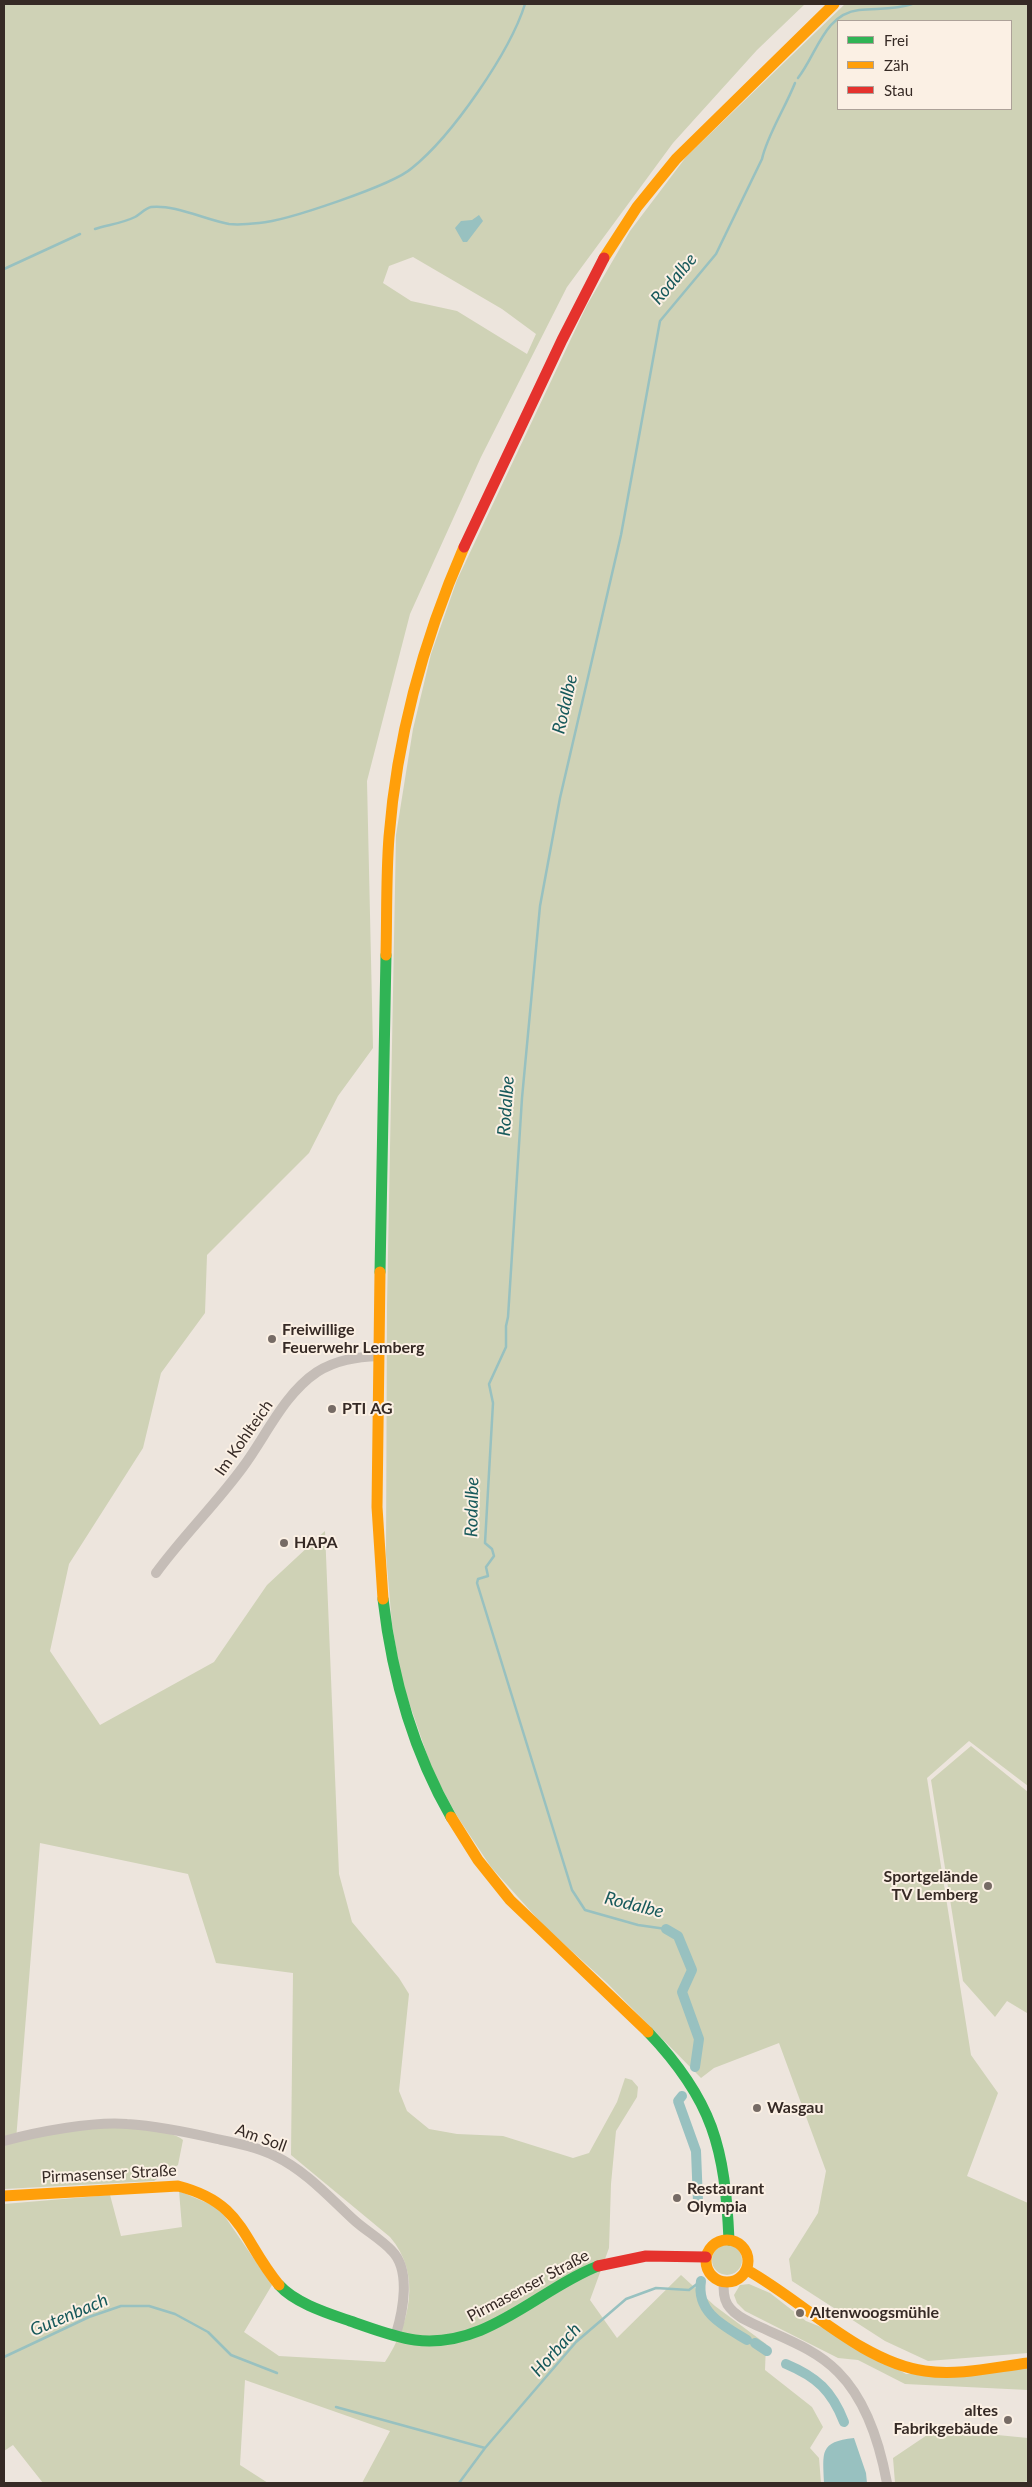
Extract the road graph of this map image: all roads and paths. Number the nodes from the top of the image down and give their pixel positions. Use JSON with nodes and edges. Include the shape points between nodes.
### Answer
{"nodes":[{"id":1,"x":834,"y":4,"type":"edge"},
{"id":2,"x":379,"y":1356,"type":"junction"},
{"id":3,"x":156,"y":1573,"type":"dead end"},
{"id":4,"x":4,"y":2141,"type":"edge"},
{"id":5,"x":4,"y":2196,"type":"edge"},
{"id":6,"x":729,"y":2240,"type":"junction"},
{"id":7,"x":706,"y":2257,"type":"junction"},
{"id":8,"x":747,"y":2270,"type":"junction"},
{"id":9,"x":724,"y":2282,"type":"junction"},
{"id":10,"x":396,"y":2334,"type":"junction"},
{"id":11,"x":1028,"y":2363,"type":"edge"},
{"id":12,"x":887,"y":2483,"type":"edge"}],
"edges":[{"from":1,"to":2,"type":"street","via":[[680,154],[655,182],[621,230],[581,302],[469,535],[434,622],[408,708],[389,839]]},
{"from":2,"to":3,"type":"street","name":"Im Kohlteich","via":[[340,1361],[317,1372],[299,1387],[238,1473]]},
{"from":2,"to":6,"type":"street","via":[[382,1594],[393,1671],[415,1744],[447,1812],[486,1870],[525,1916],[661,2046],[699,2098],[714,2130],[722,2159]]},
{"from":4,"to":10,"type":"street","name":"Am Soll","via":[[30,2134],[127,2124],[190,2133],[274,2155],[326,2192],[355,2221],[394,2252],[402,2268],[402,2305]]},
{"from":5,"to":10,"type":"street","name":"Pirmasenser Straße","via":[[178,2186],[205,2192],[233,2215],[265,2266],[291,2296],[316,2308]]},
{"from":6,"to":7,"type":"street","via":[[712,2246]]},
{"from":6,"to":8,"type":"street","via":[[744,2248],[748,2258]]},
{"from":7,"to":9,"type":"street","via":[[712,2276]]},
{"from":7,"to":10,"type":"street","name":"Pirmasenser Straße","via":[[656,2255],[605,2263],[570,2279],[492,2326],[464,2337],[438,2342],[413,2340]]},
{"from":8,"to":9,"type":"street","via":[[740,2279]]},
{"from":8,"to":11,"type":"street","via":[[776,2285],[858,2343],[904,2366],[925,2371],[956,2372]]},
{"from":9,"to":12,"type":"street","via":[[725,2299],[734,2313],[825,2360],[844,2379],[870,2426]]}]}
